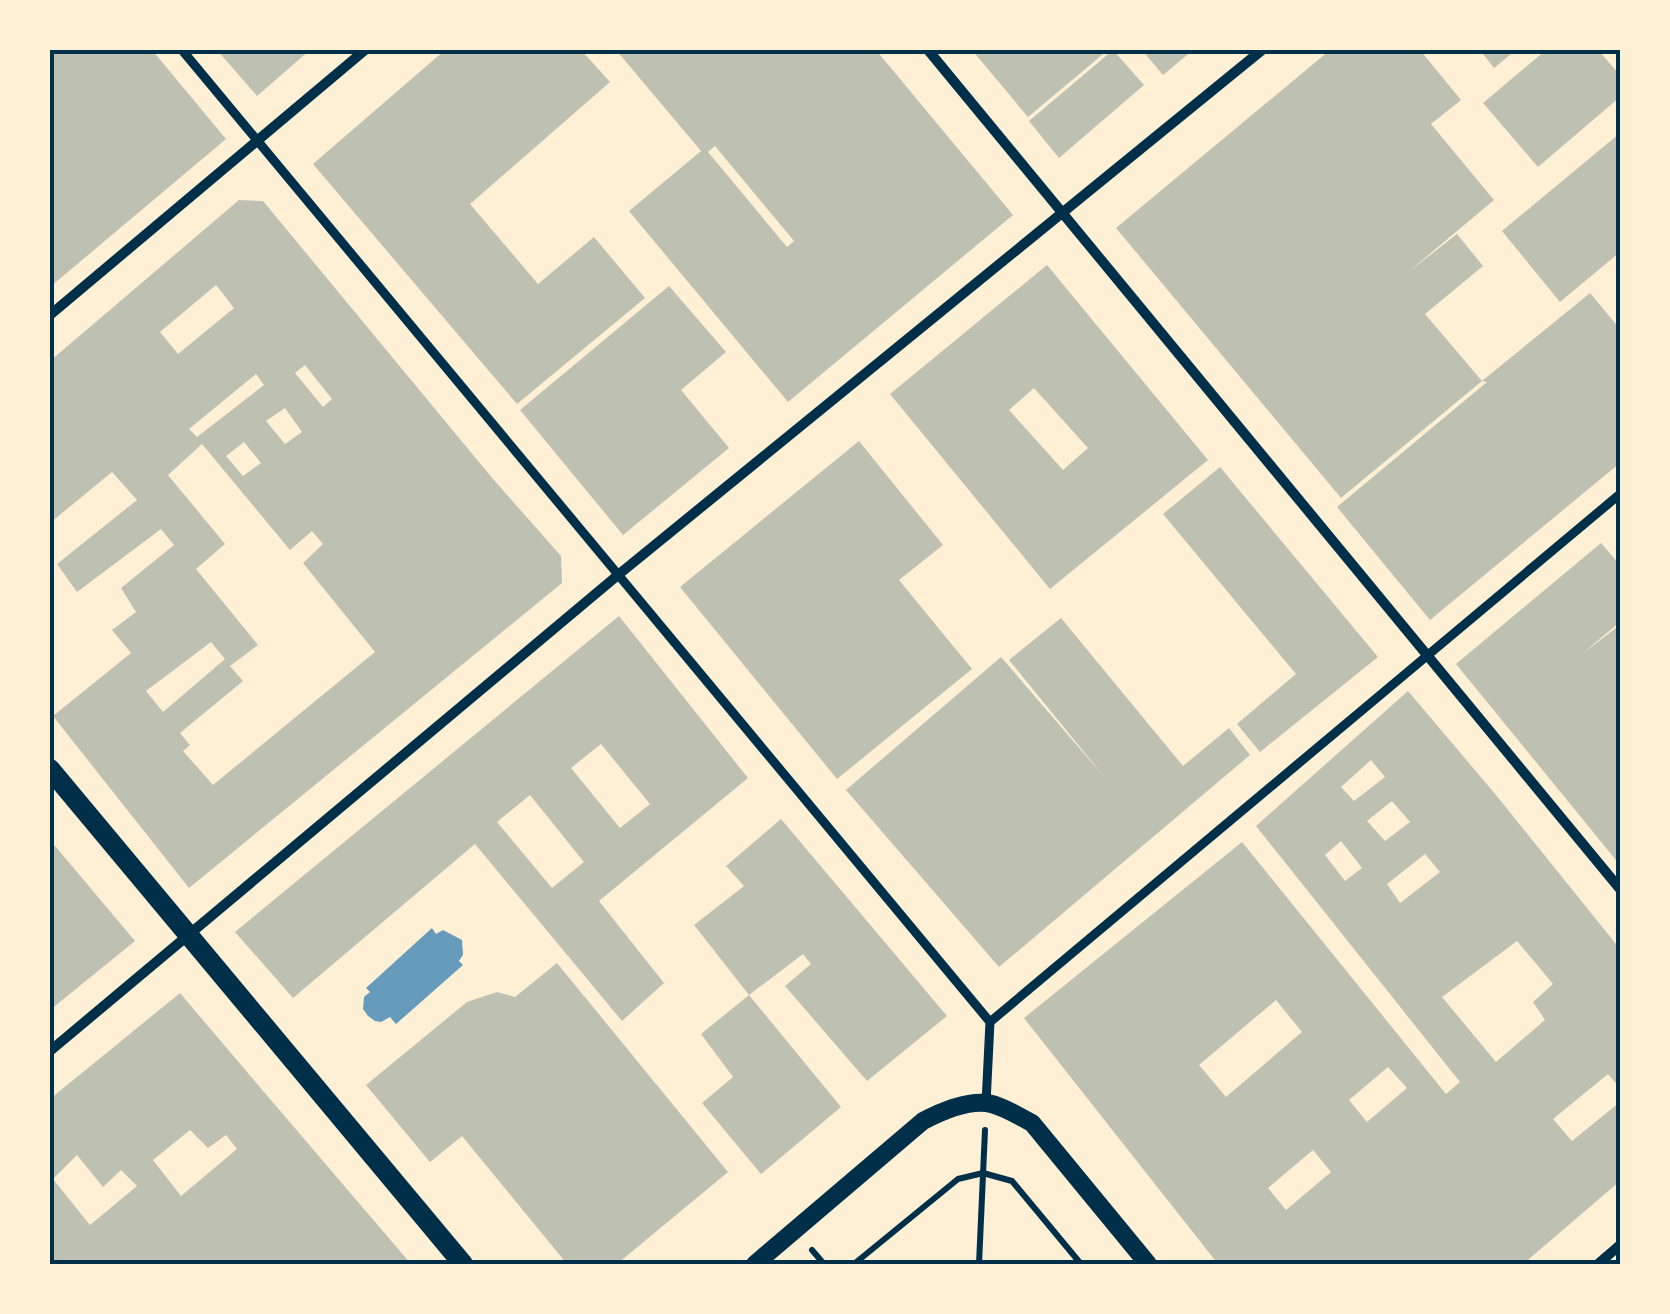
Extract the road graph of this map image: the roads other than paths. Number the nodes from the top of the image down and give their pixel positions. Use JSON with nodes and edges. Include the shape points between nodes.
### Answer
{"nodes":[{"id":1,"x":182,"y":50,"type":"edge"},
{"id":2,"x":365,"y":50,"type":"edge"},
{"id":3,"x":928,"y":50,"type":"edge"},
{"id":4,"x":1262,"y":50,"type":"edge"},
{"id":5,"x":258,"y":142,"type":"junction"},
{"id":6,"x":1062,"y":212,"type":"junction"},
{"id":7,"x":50,"y":315,"type":"edge"},
{"id":8,"x":1620,"y":494,"type":"edge"},
{"id":9,"x":618,"y":575,"type":"junction"},
{"id":10,"x":1427,"y":656,"type":"junction"},
{"id":11,"x":50,"y":769,"type":"edge"},
{"id":12,"x":1620,"y":890,"type":"edge"},
{"id":13,"x":187,"y":936,"type":"junction"},
{"id":14,"x":990,"y":1022,"type":"junction"},
{"id":15,"x":50,"y":1051,"type":"edge"},
{"id":16,"x":986,"y":1103,"type":"junction"},
{"id":17,"x":1620,"y":1245,"type":"edge"},
{"id":18,"x":462,"y":1264,"type":"edge"},
{"id":19,"x":755,"y":1264,"type":"edge"},
{"id":20,"x":1148,"y":1264,"type":"edge"},
{"id":21,"x":1598,"y":1264,"type":"edge"}],
"edges":[{"from":1,"to":5,"type":"street"},
{"from":2,"to":5,"type":"street"},
{"from":3,"to":6,"type":"street"},
{"from":4,"to":6,"type":"street"},
{"from":5,"to":7,"type":"street"},
{"from":5,"to":9,"type":"street"},
{"from":6,"to":9,"type":"street"},
{"from":6,"to":10,"type":"street"},
{"from":8,"to":10,"type":"street"},
{"from":9,"to":13,"type":"street"},
{"from":9,"to":14,"type":"street"},
{"from":10,"to":12,"type":"street"},
{"from":10,"to":14,"type":"street"},
{"from":11,"to":13,"type":"main road"},
{"from":13,"to":15,"type":"street"},
{"from":13,"to":18,"type":"main road"},
{"from":14,"to":16,"type":"street"},
{"from":16,"to":19,"type":"street","via":[[948,1108],[924,1121]]},
{"from":16,"to":20,"type":"street","via":[[1032,1123]]},
{"from":17,"to":21,"type":"street"}]}
